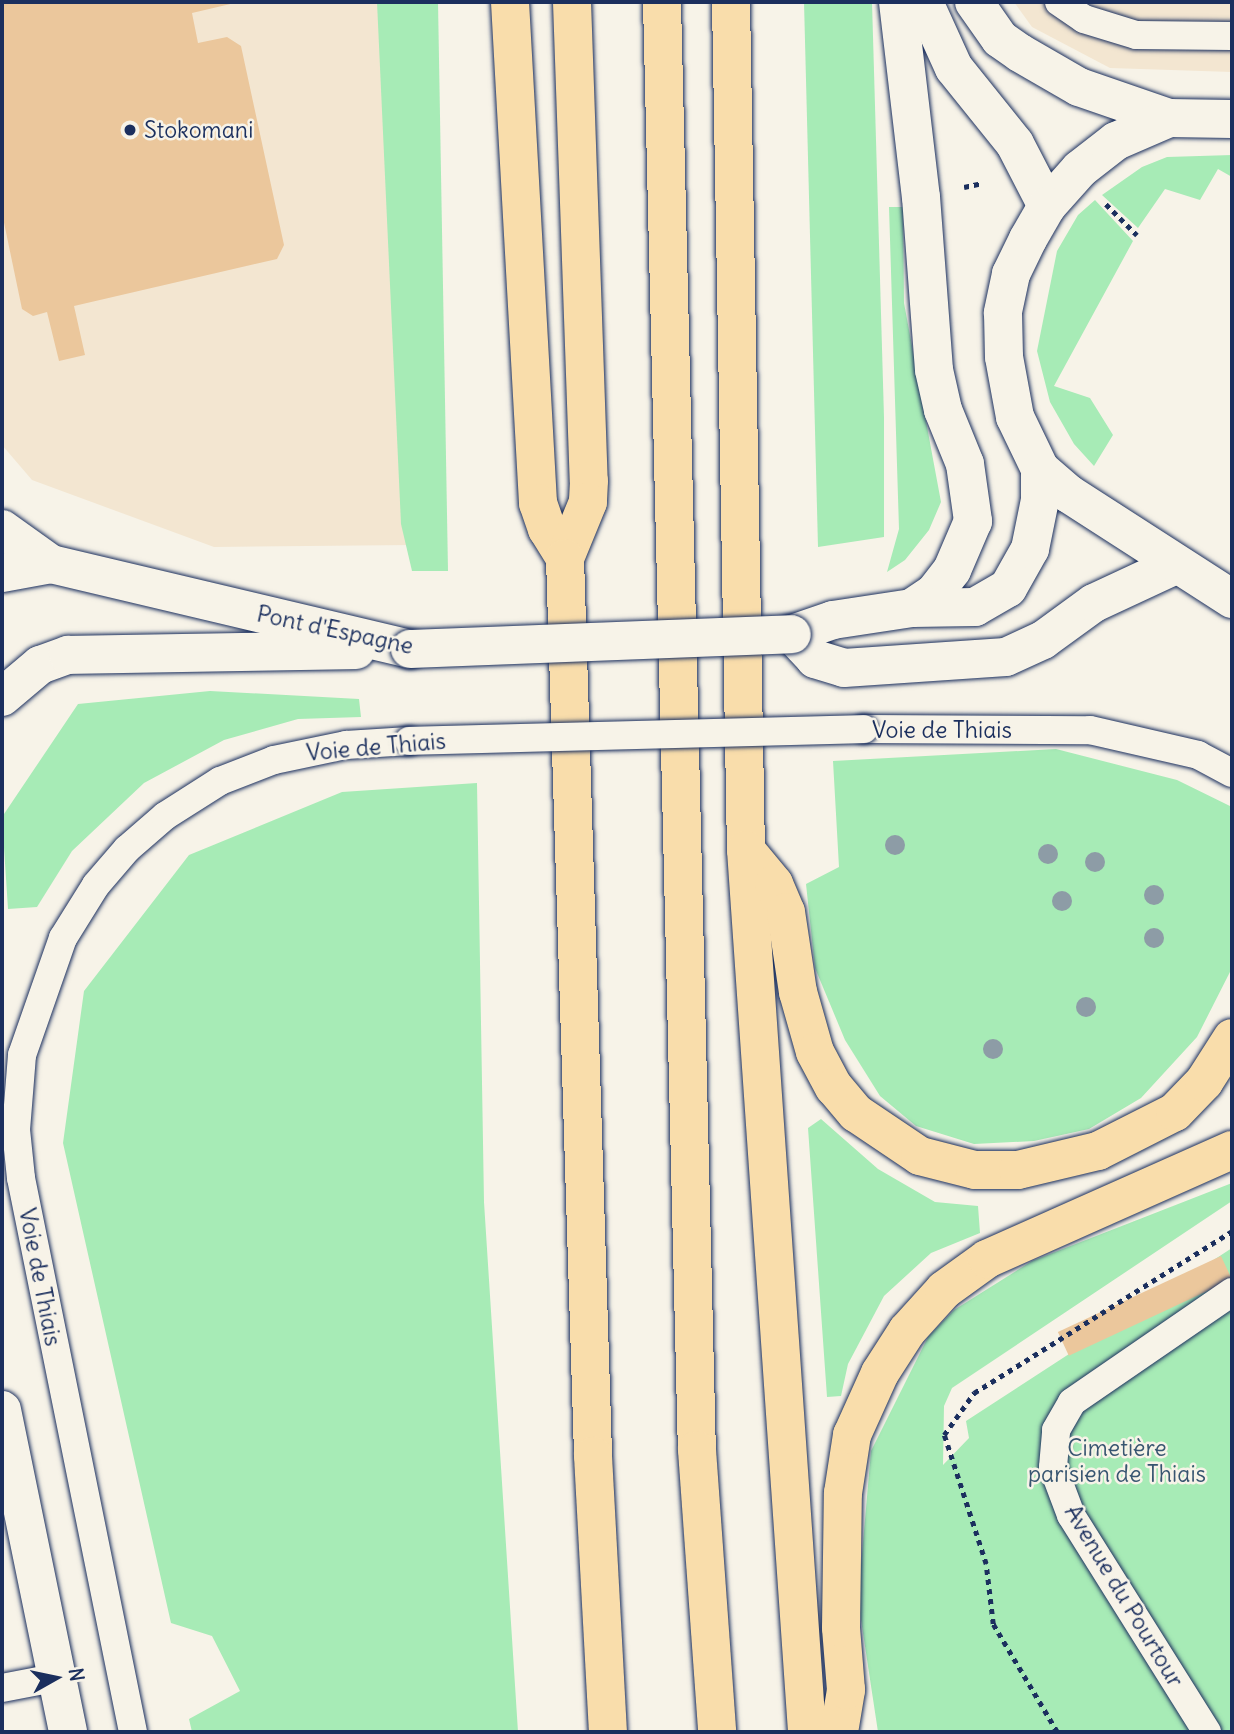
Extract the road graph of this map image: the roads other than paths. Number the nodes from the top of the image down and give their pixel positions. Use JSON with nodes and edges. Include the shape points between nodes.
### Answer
{"nodes":[{"id":1,"x":510,"y":2,"type":"edge"},
{"id":2,"x":572,"y":2,"type":"edge"},
{"id":3,"x":662,"y":2,"type":"edge"},
{"id":4,"x":730,"y":2,"type":"edge"},
{"id":5,"x":898,"y":2,"type":"edge"},
{"id":6,"x":924,"y":2,"type":"edge"},
{"id":7,"x":974,"y":2,"type":"edge"},
{"id":8,"x":1059,"y":2,"type":"edge"},
{"id":9,"x":1232,"y":36,"type":"edge"},
{"id":10,"x":1169,"y":118,"type":"junction"},
{"id":11,"x":1232,"y":119,"type":"edge"},
{"id":12,"x":1047,"y":206,"type":"junction"},
{"id":13,"x":1040,"y":469,"type":"junction"},
{"id":14,"x":2,"y":529,"type":"edge"},
{"id":15,"x":565,"y":558,"type":"junction"},
{"id":16,"x":51,"y":564,"type":"junction"},
{"id":17,"x":1176,"y":565,"type":"junction"},
{"id":18,"x":2,"y":573,"type":"edge"},
{"id":19,"x":1232,"y":599,"type":"edge"},
{"id":20,"x":912,"y":608,"type":"junction"},
{"id":21,"x":792,"y":634,"type":"junction"},
{"id":22,"x":410,"y":649,"type":"junction"},
{"id":23,"x":2,"y":659,"type":"edge"},
{"id":24,"x":40,"y":665,"type":"junction"},
{"id":25,"x":2,"y":697,"type":"edge"},
{"id":26,"x":1232,"y":773,"type":"edge"},
{"id":27,"x":746,"y":850,"type":"junction"},
{"id":28,"x":1232,"y":1038,"type":"edge"},
{"id":29,"x":1232,"y":1150,"type":"edge"},
{"id":30,"x":1232,"y":1292,"type":"edge"},
{"id":31,"x":2,"y":1410,"type":"edge"},
{"id":32,"x":54,"y":1678,"type":"junction"},
{"id":33,"x":2,"y":1688,"type":"edge"},
{"id":34,"x":68,"y":1732,"type":"edge"},
{"id":35,"x":133,"y":1732,"type":"edge"},
{"id":36,"x":608,"y":1732,"type":"edge"},
{"id":37,"x":717,"y":1732,"type":"edge"},
{"id":38,"x":807,"y":1732,"type":"edge"},
{"id":39,"x":839,"y":1732,"type":"edge"},
{"id":40,"x":1207,"y":1732,"type":"edge"}],
"edges":[{"from":1,"to":15,"type":"highway","via":[[538,503]]},
{"from":2,"to":15,"type":"highway","via":[[589,502]]},
{"from":3,"to":37,"type":"highway","via":[[697,1436]]},
{"from":4,"to":27,"type":"highway"},
{"from":5,"to":20,"type":"street","via":[[921,197],[933,370],[972,498],[965,547],[934,593]]},
{"from":6,"to":12,"type":"street","via":[[954,68],[1015,144]]},
{"from":7,"to":10,"type":"street","via":[[1000,39],[1020,53],[1079,87]]},
{"from":8,"to":9,"type":"lane","via":[[1084,19],[1136,35]]},
{"from":10,"to":11,"type":"street"},
{"from":10,"to":12,"type":"street","via":[[1116,141],[1080,169]]},
{"from":12,"to":13,"type":"street","via":[[1011,274],[1003,313],[1004,357],[1015,417]]},
{"from":13,"to":17,"type":"street"},
{"from":13,"to":20,"type":"street","name":"Pont d'Espagne","via":[[1040,500],[1030,549],[1008,588],[975,607]]},
{"from":14,"to":16,"type":"street"},
{"from":15,"to":36,"type":"highway","via":[[593,1456]]},
{"from":16,"to":18,"type":"street"},
{"from":16,"to":22,"type":"street","name":"Pont d'Espagne"},
{"from":17,"to":19,"type":"street"},
{"from":17,"to":21,"type":"street","via":[[1094,603],[1042,640],[1006,657],[860,668],[830,666],[815,659]]},
{"from":20,"to":21,"type":"street","name":"Pont d'Espagne"},
{"from":21,"to":22,"type":"street","name":"Pont d'Espagne","bridge":true},
{"from":22,"to":24,"type":"street","via":[[68,655]]},
{"from":23,"to":24,"type":"street"},
{"from":24,"to":25,"type":"street"},
{"from":26,"to":35,"type":"lane","name":"Voie de Thiais","bridge":true,"via":[[1198,755],[1090,730],[864,729],[346,745],[274,760],[220,781],[165,816],[127,849],[96,885],[62,938],[22,1055],[16,1130],[21,1178]]},
{"from":27,"to":28,"type":"highway","via":[[774,884],[786,912],[798,992],[815,1052],[834,1087],[856,1113],[920,1156],[975,1170],[1018,1170],[1098,1151],[1175,1112],[1204,1082]]},
{"from":27,"to":38,"type":"highway"},
{"from":29,"to":39,"type":"highway","via":[[987,1259],[944,1290],[907,1331],[880,1373],[852,1435],[843,1493],[841,1628],[846,1690]]},
{"from":30,"to":40,"type":"lane","name":"Avenue du Pourtour","via":[[1072,1402],[1056,1430],[1053,1467],[1071,1515]]},
{"from":31,"to":32,"type":"street"},
{"from":32,"to":33,"type":"lane"},
{"from":32,"to":34,"type":"street"}]}
